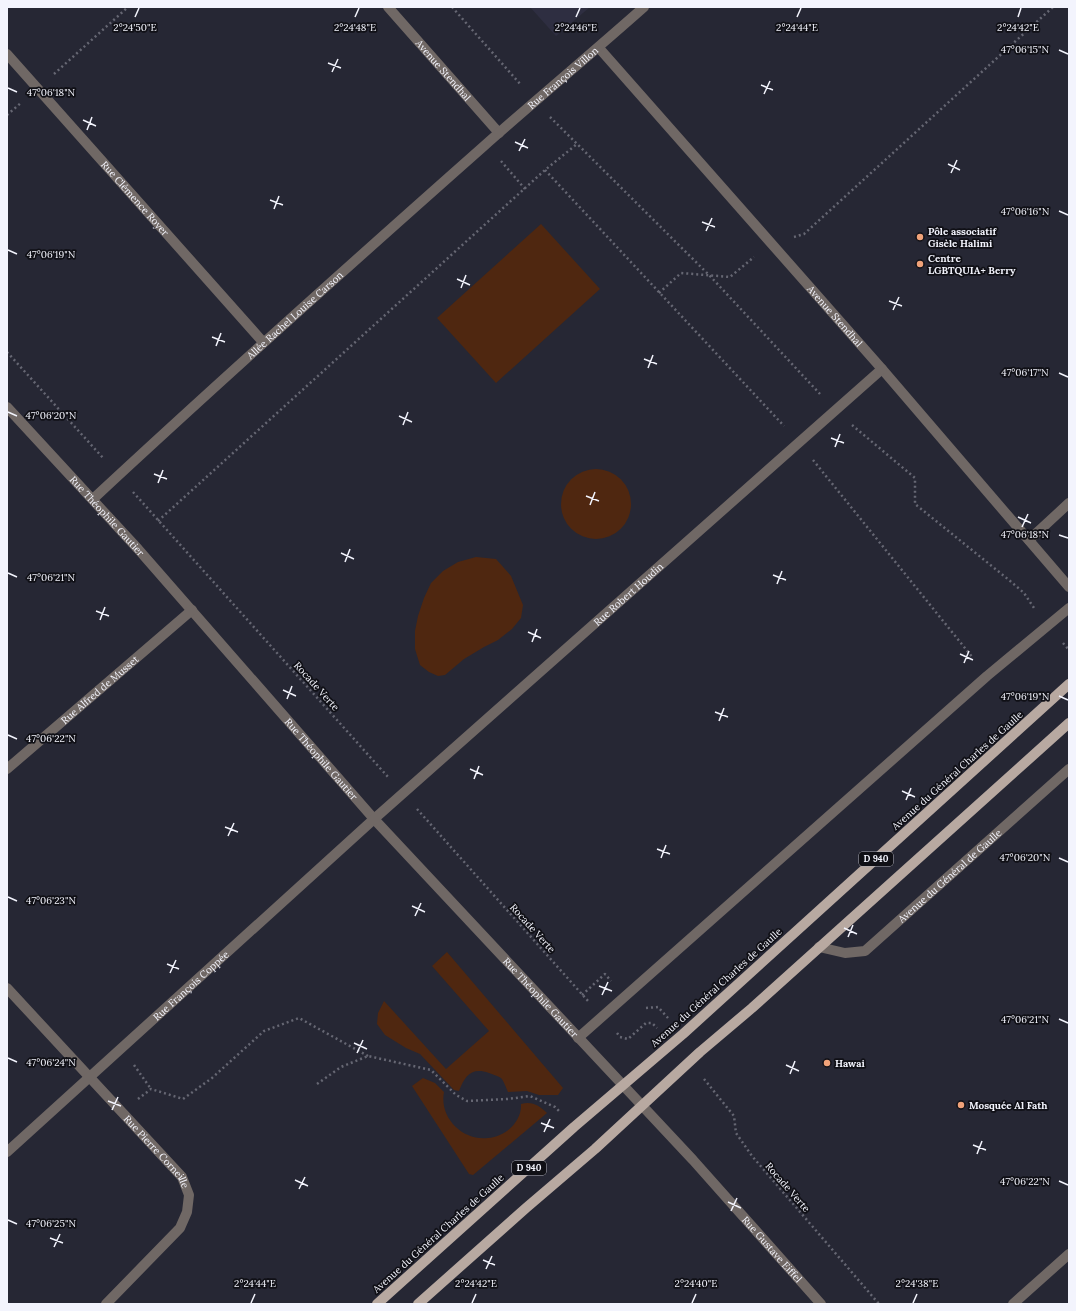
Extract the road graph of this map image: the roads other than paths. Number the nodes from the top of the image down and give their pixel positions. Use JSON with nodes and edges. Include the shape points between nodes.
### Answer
{"nodes":[{"id":1,"x":388,"y":7,"type":"edge"},
{"id":2,"x":644,"y":7,"type":"edge"},
{"id":3,"x":599,"y":48,"type":"junction"},
{"id":4,"x":7,"y":54,"type":"edge"},
{"id":5,"x":499,"y":133,"type":"junction"},
{"id":6,"x":263,"y":342,"type":"junction"},
{"id":7,"x":882,"y":369,"type":"junction"},
{"id":8,"x":7,"y":407,"type":"edge"},
{"id":9,"x":93,"y":499,"type":"junction"},
{"id":10,"x":1069,"y":503,"type":"edge"},
{"id":11,"x":1029,"y":540,"type":"junction"},
{"id":12,"x":1069,"y":587,"type":"edge"},
{"id":13,"x":1069,"y":608,"type":"edge"},
{"id":14,"x":192,"y":610,"type":"junction"},
{"id":15,"x":1069,"y":684,"type":"edge"},
{"id":16,"x":1069,"y":723,"type":"edge"},
{"id":17,"x":7,"y":769,"type":"edge"},
{"id":18,"x":1069,"y":770,"type":"edge"},
{"id":19,"x":374,"y":819,"type":"junction"},
{"id":20,"x":819,"y":947,"type":"junction"},
{"id":21,"x":7,"y":988,"type":"edge"},
{"id":22,"x":578,"y":1038,"type":"junction"},
{"id":23,"x":90,"y":1077,"type":"junction"},
{"id":24,"x":623,"y":1085,"type":"junction"},
{"id":25,"x":642,"y":1105,"type":"junction"},
{"id":26,"x":7,"y":1152,"type":"edge"},
{"id":27,"x":1069,"y":1254,"type":"edge"},
{"id":28,"x":106,"y":1304,"type":"edge"},
{"id":29,"x":378,"y":1304,"type":"edge"},
{"id":30,"x":418,"y":1304,"type":"edge"},
{"id":31,"x":821,"y":1304,"type":"edge"},
{"id":32,"x":1013,"y":1304,"type":"edge"}],
"edges":[{"from":1,"to":5,"type":"street","name":"Avenue Stendhal"},
{"from":2,"to":3,"type":"street","name":"Rue François Villon"},
{"from":3,"to":5,"type":"street","name":"Rue François Villon"},
{"from":3,"to":7,"type":"street","name":"Avenue Stendhal"},
{"from":4,"to":6,"type":"street","name":"Rue Clémence Royer"},
{"from":5,"to":6,"type":"street","name":"Allée Rachel Louise Carson"},
{"from":6,"to":9,"type":"street","name":"Allée Rachel Louise Carson"},
{"from":7,"to":11,"type":"street","name":"Avenue Stendhal"},
{"from":7,"to":19,"type":"street","name":"Rue Robert Houdin"},
{"from":8,"to":9,"type":"street","name":"Rue Théophile Gautier"},
{"from":9,"to":14,"type":"street","name":"Rue Théophile Gautier"},
{"from":10,"to":11,"type":"street"},
{"from":11,"to":12,"type":"street","name":"Avenue Stendhal"},
{"from":13,"to":22,"type":"street","via":[[987,676]]},
{"from":14,"to":17,"type":"street","name":"Rue Alfred de Musset"},
{"from":14,"to":19,"type":"street","name":"Rue Théophile Gautier"},
{"from":15,"to":24,"type":"main road","name":"Avenue du Général Charles de Gaulle","number":"D 940"},
{"from":16,"to":20,"type":"main road","number":"D 940"},
{"from":18,"to":20,"type":"street","name":"Avenue du Général de Gaulle","via":[[865,951],[845,953]]},
{"from":19,"to":22,"type":"street","name":"Rue Théophile Gautier"},
{"from":19,"to":23,"type":"street","name":"Rue François Coppée"},
{"from":20,"to":25,"type":"main road","number":"D 940"},
{"from":21,"to":23,"type":"street","name":"Rue Pierre Corneille"},
{"from":22,"to":24,"type":"street","name":"Rue Théophile Gautier"},
{"from":23,"to":26,"type":"street","name":"Rue François Coppée"},
{"from":23,"to":28,"type":"street","name":"Rue Pierre Corneille","via":[[182,1177],[189,1195],[187,1212],[180,1228]]},
{"from":24,"to":25,"type":"street","name":"Rue Théophile Gautier"},
{"from":24,"to":29,"type":"main road","name":"Avenue du Général Charles de Gaulle","number":"D 940"},
{"from":25,"to":30,"type":"main road","number":"D 940","via":[[591,1154]]},
{"from":25,"to":31,"type":"street","name":"Rue Gustave Eiffel"},
{"from":27,"to":32,"type":"street"}]}
